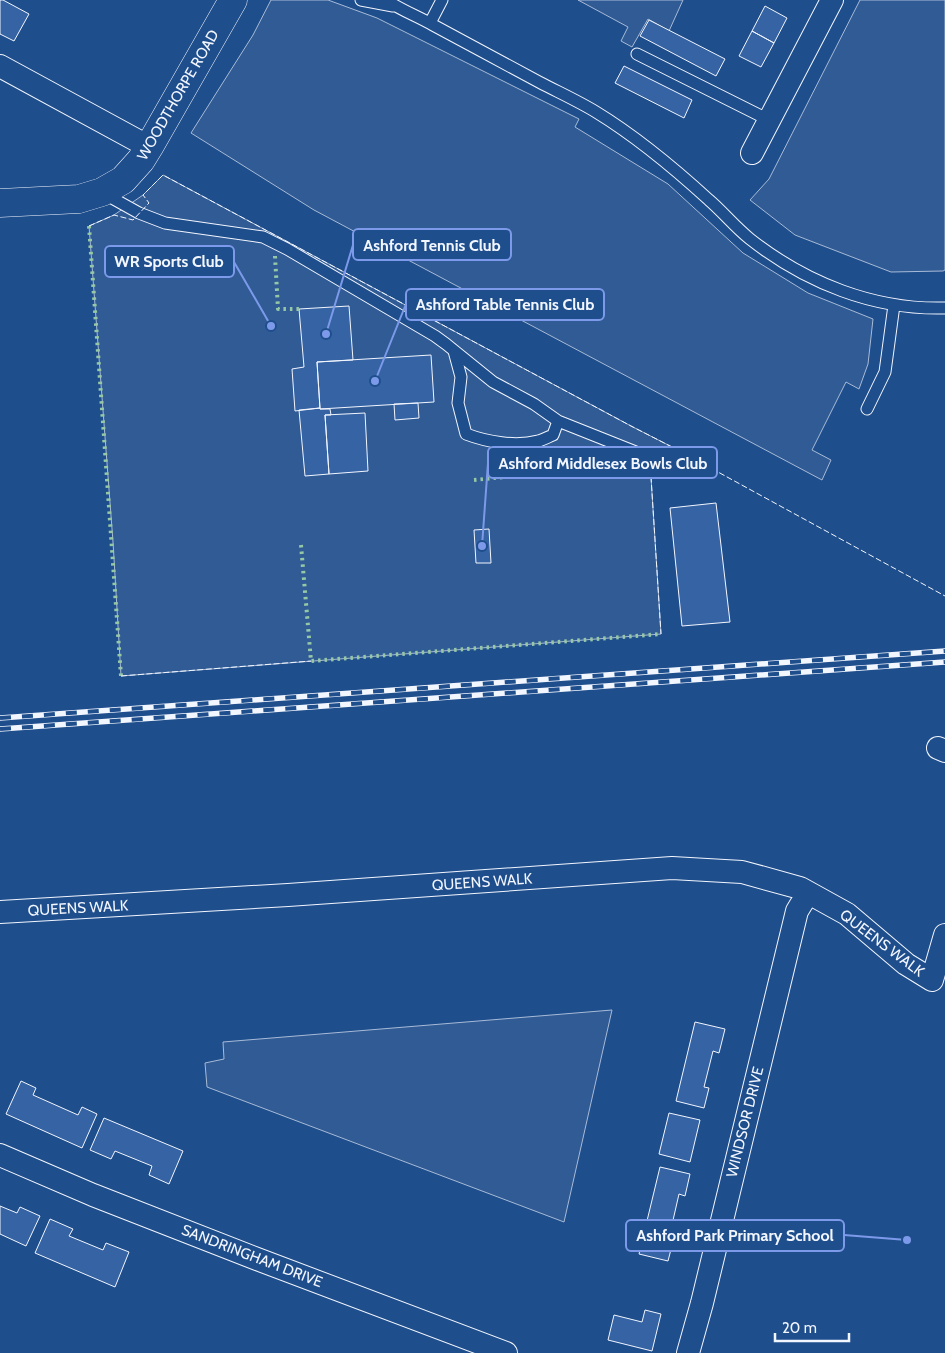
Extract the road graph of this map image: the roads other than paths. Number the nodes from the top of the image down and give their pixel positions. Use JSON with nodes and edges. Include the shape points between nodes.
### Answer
{"nodes":[{"id":1,"x":233,"y":0,"type":"edge"},
{"id":2,"x":361,"y":0,"type":"edge"},
{"id":3,"x":442,"y":0,"type":"edge"},
{"id":4,"x":832,"y":0,"type":"edge"},
{"id":5,"x":391,"y":3,"type":"edge"},
{"id":6,"x":430,"y":23,"type":"junction"},
{"id":7,"x":638,"y":54,"type":"dead end"},
{"id":8,"x":0,"y":66,"type":"edge"},
{"id":9,"x":769,"y":120,"type":"junction"},
{"id":10,"x":150,"y":147,"type":"junction"},
{"id":11,"x":752,"y":153,"type":"dead end"},
{"id":12,"x":102,"y":192,"type":"junction"},
{"id":13,"x":0,"y":203,"type":"edge"},
{"id":14,"x":894,"y":305,"type":"junction"},
{"id":15,"x":945,"y":308,"type":"edge"},
{"id":16,"x":454,"y":351,"type":"junction"},
{"id":17,"x":867,"y":409,"type":"dead end"},
{"id":18,"x":558,"y":421,"type":"junction"},
{"id":19,"x":641,"y":454,"type":"dead end"},
{"id":20,"x":808,"y":892,"type":"junction"},
{"id":21,"x":0,"y":912,"type":"edge"},
{"id":22,"x":945,"y":934,"type":"edge"},
{"id":23,"x":0,"y":1156,"type":"edge"},
{"id":24,"x":506,"y":1353,"type":"edge"},
{"id":25,"x":688,"y":1353,"type":"edge"}],
"edges":[{"from":1,"to":10,"type":"street","name":"WOODTHORPE ROAD"},
{"from":2,"to":5,"type":"lane"},
{"from":3,"to":6,"type":"lane"},
{"from":4,"to":9,"type":"street"},
{"from":5,"to":6,"type":"lane"},
{"from":6,"to":14,"type":"lane","via":[[596,112],[671,166],[748,238],[790,267],[839,290]]},
{"from":7,"to":9,"type":"lane"},
{"from":8,"to":10,"type":"street"},
{"from":9,"to":11,"type":"street"},
{"from":10,"to":12,"type":"street","name":"WOODTHORPE ROAD","via":[[123,180]]},
{"from":12,"to":13,"type":"street","name":"WOODTHORPE ROAD","via":[[79,198]]},
{"from":12,"to":16,"type":"lane","via":[[139,213],[165,223],[262,237],[435,336]]},
{"from":14,"to":15,"type":"lane"},
{"from":14,"to":17,"type":"lane","via":[[885,372]]},
{"from":16,"to":18,"type":"lane","via":[[493,382]]},
{"from":16,"to":18,"type":"lane","via":[[461,377],[458,403],[466,434],[507,443],[537,441],[553,435]]},
{"from":18,"to":19,"type":"lane"},
{"from":20,"to":21,"type":"street","name":"QUEENS WALK","via":[[742,872],[672,868]]},
{"from":20,"to":22,"type":"street","name":"QUEENS WALK","via":[[847,914],[906,964],[932,980]]},
{"from":20,"to":25,"type":"street","name":"WINDSOR DRIVE","via":[[797,912]]},
{"from":23,"to":24,"type":"street","name":"SANDRINGHAM DRIVE","via":[[257,1259]]}]}
